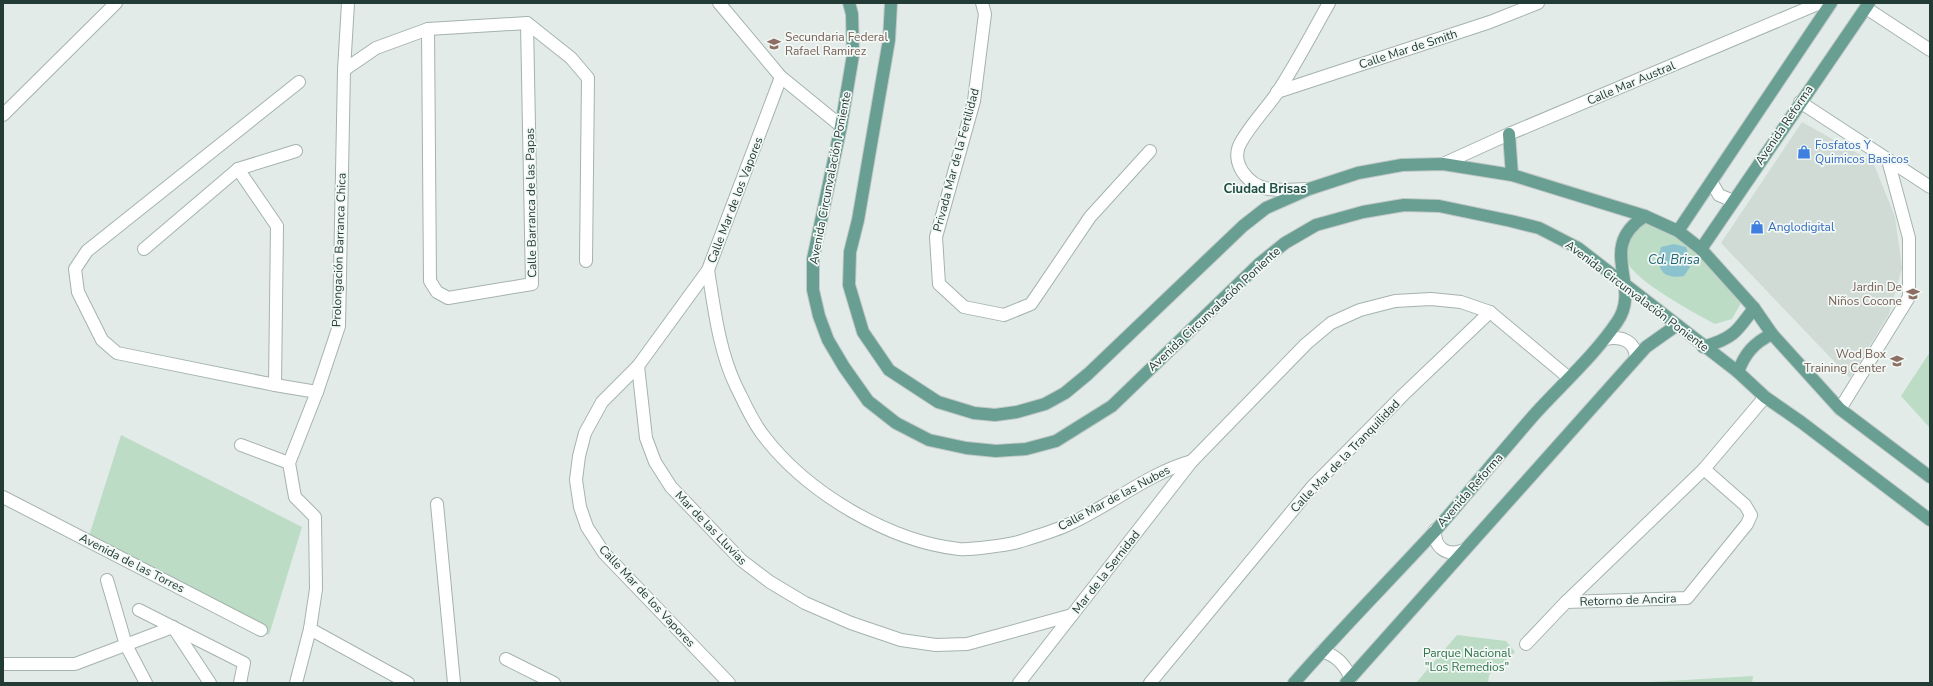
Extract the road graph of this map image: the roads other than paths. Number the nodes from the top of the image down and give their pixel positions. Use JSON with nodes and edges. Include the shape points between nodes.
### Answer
{"nodes":[{"id":1,"x":116,"y":3,"type":"edge"},
{"id":2,"x":348,"y":3,"type":"edge"},
{"id":3,"x":719,"y":3,"type":"edge"},
{"id":4,"x":849,"y":3,"type":"edge"},
{"id":5,"x":891,"y":3,"type":"edge"},
{"id":6,"x":982,"y":3,"type":"edge"},
{"id":7,"x":1329,"y":3,"type":"edge"},
{"id":8,"x":1538,"y":3,"type":"edge"},
{"id":9,"x":1820,"y":3,"type":"edge"},
{"id":10,"x":1831,"y":3,"type":"edge"},
{"id":11,"x":1868,"y":5,"type":"edge"},
{"id":12,"x":527,"y":23,"type":"junction"},
{"id":13,"x":428,"y":29,"type":"junction"},
{"id":14,"x":1930,"y":50,"type":"edge"},
{"id":15,"x":344,"y":70,"type":"junction"},
{"id":16,"x":781,"y":77,"type":"junction"},
{"id":17,"x":299,"y":82,"type":"dead end"},
{"id":18,"x":1277,"y":92,"type":"junction"},
{"id":19,"x":1800,"y":102,"type":"junction"},
{"id":20,"x":3,"y":115,"type":"edge"},
{"id":21,"x":841,"y":126,"type":"junction"},
{"id":22,"x":1509,"y":134,"type":"junction"},
{"id":23,"x":296,"y":151,"type":"dead end"},
{"id":24,"x":1150,"y":151,"type":"dead end"},
{"id":25,"x":1888,"y":160,"type":"junction"},
{"id":26,"x":1443,"y":164,"type":"junction"},
{"id":27,"x":238,"y":169,"type":"junction"},
{"id":28,"x":1512,"y":175,"type":"junction"},
{"id":29,"x":1712,"y":183,"type":"junction"},
{"id":30,"x":1930,"y":186,"type":"edge"},
{"id":31,"x":1308,"y":189,"type":"junction"},
{"id":32,"x":1733,"y":200,"type":"junction"},
{"id":33,"x":1645,"y":216,"type":"junction"},
{"id":34,"x":1678,"y":231,"type":"junction"},
{"id":35,"x":144,"y":248,"type":"dead end"},
{"id":36,"x":1701,"y":249,"type":"junction"},
{"id":37,"x":586,"y":261,"type":"dead end"},
{"id":38,"x":708,"y":270,"type":"junction"},
{"id":39,"x":1626,"y":285,"type":"junction"},
{"id":40,"x":1754,"y":308,"type":"junction"},
{"id":41,"x":1490,"y":312,"type":"junction"},
{"id":42,"x":1677,"y":325,"type":"junction"},
{"id":43,"x":1772,"y":334,"type":"junction"},
{"id":44,"x":1605,"y":339,"type":"junction"},
{"id":45,"x":1703,"y":347,"type":"junction"},
{"id":46,"x":1636,"y":358,"type":"junction"},
{"id":47,"x":638,"y":366,"type":"junction"},
{"id":48,"x":1738,"y":372,"type":"junction"},
{"id":49,"x":1569,"y":378,"type":"junction"},
{"id":50,"x":275,"y":385,"type":"junction"},
{"id":51,"x":317,"y":392,"type":"junction"},
{"id":52,"x":1765,"y":397,"type":"junction"},
{"id":53,"x":1840,"y":410,"type":"junction"},
{"id":54,"x":241,"y":445,"type":"dead end"},
{"id":55,"x":1192,"y":461,"type":"junction"},
{"id":56,"x":289,"y":463,"type":"junction"},
{"id":57,"x":1704,"y":469,"type":"junction"},
{"id":58,"x":1930,"y":477,"type":"edge"},
{"id":59,"x":3,"y":497,"type":"edge"},
{"id":60,"x":437,"y":504,"type":"dead end"},
{"id":61,"x":1930,"y":520,"type":"edge"},
{"id":62,"x":1436,"y":530,"type":"junction"},
{"id":63,"x":1464,"y":550,"type":"junction"},
{"id":64,"x":107,"y":580,"type":"dead end"},
{"id":65,"x":1566,"y":602,"type":"junction"},
{"id":66,"x":139,"y":610,"type":"dead end"},
{"id":67,"x":1072,"y":615,"type":"junction"},
{"id":68,"x":173,"y":627,"type":"junction"},
{"id":69,"x":310,"y":629,"type":"junction"},
{"id":70,"x":261,"y":630,"type":"dead end"},
{"id":71,"x":1526,"y":644,"type":"dead end"},
{"id":72,"x":126,"y":645,"type":"junction"},
{"id":73,"x":1322,"y":651,"type":"junction"},
{"id":74,"x":506,"y":660,"type":"dead end"},
{"id":75,"x":3,"y":664,"type":"edge"},
{"id":76,"x":1348,"y":680,"type":"edge"},
{"id":77,"x":146,"y":683,"type":"edge"},
{"id":78,"x":210,"y":683,"type":"edge"},
{"id":79,"x":240,"y":683,"type":"edge"},
{"id":80,"x":296,"y":683,"type":"edge"},
{"id":81,"x":408,"y":683,"type":"edge"},
{"id":82,"x":454,"y":683,"type":"edge"},
{"id":83,"x":554,"y":683,"type":"edge"},
{"id":84,"x":729,"y":683,"type":"edge"},
{"id":85,"x":1019,"y":683,"type":"edge"},
{"id":86,"x":1150,"y":683,"type":"edge"},
{"id":87,"x":1294,"y":683,"type":"edge"}],
"edges":[{"from":1,"to":20,"type":"street"},
{"from":2,"to":15,"type":"street","name":"Prolongación Barranca Chica"},
{"from":3,"to":16,"type":"street"},
{"from":4,"to":21,"type":"main road","name":"Avenida Circunvalación Poniente","via":[[852,14],[853,55]]},
{"from":5,"to":31,"type":"main road","via":[[889,40],[858,220],[850,252],[849,285],[863,332],[889,370],[938,402],[974,413],[995,415],[1045,404],[1065,393],[1243,226],[1266,208]]},
{"from":6,"to":24,"type":"street","name":"Privada Mar de la Fertilidad","via":[[985,14],[974,101],[936,237],[939,284],[964,307],[1004,315],[1031,304],[1090,217]]},
{"from":7,"to":18,"type":"street"},
{"from":8,"to":18,"type":"street","name":"Calle Mar de Smith","via":[[1490,22]]},
{"from":9,"to":22,"type":"street","name":"Calle Mar Austral"},
{"from":10,"to":29,"type":"main road"},
{"from":11,"to":14,"type":"street"},
{"from":11,"to":19,"type":"main road","name":"Avenida Reforma"},
{"from":12,"to":13,"type":"street"},
{"from":12,"to":13,"type":"street","name":"Calle Barranca de las Papas","via":[[532,284],[448,298],[437,292],[430,281]]},
{"from":12,"to":37,"type":"street","via":[[571,58],[588,78]]},
{"from":13,"to":15,"type":"street","via":[[376,48]]},
{"from":15,"to":51,"type":"street","name":"Prolongación Barranca Chica","via":[[339,326]]},
{"from":16,"to":21,"type":"street"},
{"from":16,"to":38,"type":"street","name":"Calle Mar de los Vapores"},
{"from":17,"to":50,"type":"street","via":[[87,251],[75,269],[81,299],[102,340],[117,353]]},
{"from":18,"to":31,"type":"street","via":[[1240,142],[1239,165],[1245,176],[1268,189]]},
{"from":19,"to":25,"type":"street"},
{"from":19,"to":32,"type":"main road","name":"Avenida Reforma"},
{"from":21,"to":39,"type":"main road","name":"Avenida Circunvalación Poniente","via":[[813,259],[813,290],[828,340],[868,401],[890,418],[929,440],[966,448],[996,451],[1026,449],[1056,441],[1086,424],[1112,406],[1259,264],[1285,243],[1316,225],[1363,212],[1404,204],[1439,206],[1539,228],[1578,248]]},
{"from":22,"to":26,"type":"street","name":"Calle Mar Austral"},
{"from":22,"to":28,"type":"main road"},
{"from":23,"to":27,"type":"street"},
{"from":25,"to":30,"type":"street"},
{"from":25,"to":53,"type":"street","via":[[1909,238],[1908,298]]},
{"from":26,"to":28,"type":"main road"},
{"from":26,"to":31,"type":"main road","via":[[1402,165],[1358,173]]},
{"from":27,"to":35,"type":"street"},
{"from":27,"to":50,"type":"street","via":[[277,226]]},
{"from":28,"to":33,"type":"main road"},
{"from":29,"to":32,"type":"street","via":[[1719,196]]},
{"from":29,"to":34,"type":"main road"},
{"from":32,"to":36,"type":"main road","name":"Avenida Reforma"},
{"from":33,"to":34,"type":"main road"},
{"from":33,"to":39,"type":"main road","name":"Avenida Reforma","via":[[1633,224],[1621,245]]},
{"from":34,"to":36,"type":"main road"},
{"from":36,"to":40,"type":"main road"},
{"from":38,"to":47,"type":"street","name":"Calle Mar de los Vapores"},
{"from":38,"to":55,"type":"street","name":"Calle Mar de las Nubes","via":[[718,330],[733,377],[762,434],[793,469],[832,500],[882,526],[921,542],[961,549],[1017,542],[1065,526],[1172,466]]},
{"from":39,"to":42,"type":"main road","name":"Avenida Circunvalación Poniente"},
{"from":39,"to":44,"type":"main road","name":"Avenida Reforma","via":[[1619,320]]},
{"from":40,"to":43,"type":"main road"},
{"from":40,"to":45,"type":"main road","via":[[1735,333],[1724,341]]},
{"from":41,"to":49,"type":"street"},
{"from":41,"to":55,"type":"street","via":[[1461,302],[1395,300],[1360,310],[1331,323],[1306,344]]},
{"from":41,"to":86,"type":"street","name":"Calle Mar de la Tranquilidad","via":[[1312,487]]},
{"from":42,"to":45,"type":"main road","name":"Avenida Circunvalación Poniente"},
{"from":42,"to":46,"type":"main road","via":[[1655,339]]},
{"from":43,"to":48,"type":"main road","via":[[1759,340],[1748,350]]},
{"from":43,"to":53,"type":"main road"},
{"from":44,"to":46,"type":"street","via":[[1623,338],[1636,350]]},
{"from":44,"to":49,"type":"main road","name":"Avenida Reforma"},
{"from":45,"to":48,"type":"main road","name":"Avenida Circunvalación Poniente"},
{"from":46,"to":63,"type":"main road"},
{"from":47,"to":67,"type":"street","name":"Mar de las Lluvias","via":[[646,438],[655,462],[671,487],[741,560],[793,596],[851,623],[902,640],[936,645],[967,644]]},
{"from":47,"to":84,"type":"street","name":"Calle Mar de los Vapores","via":[[602,402],[585,433],[576,480],[580,507],[587,527],[604,552]]},
{"from":48,"to":52,"type":"main road","name":"Avenida Circunvalación Poniente"},
{"from":49,"to":62,"type":"main road","name":"Avenida Reforma"},
{"from":50,"to":51,"type":"street"},
{"from":51,"to":56,"type":"street","name":"Prolongación Barranca Chica"},
{"from":52,"to":57,"type":"street","name":"Retorno de Ancira"},
{"from":52,"to":61,"type":"main road","name":"Avenida Circunvalación Poniente"},
{"from":53,"to":58,"type":"main road"},
{"from":54,"to":56,"type":"street"},
{"from":55,"to":67,"type":"street","name":"Mar de la Sernidad"},
{"from":56,"to":69,"type":"street","name":"Prolongación Barranca Chica","via":[[294,497],[315,517],[316,589]]},
{"from":57,"to":65,"type":"street","name":"Retorno de Ancira"},
{"from":57,"to":65,"type":"street","name":"Retorno de Ancira","via":[[1745,505],[1751,515],[1747,524],[1687,598]]},
{"from":59,"to":70,"type":"street","name":"Avenida de las Torres"},
{"from":60,"to":82,"type":"street"},
{"from":62,"to":63,"type":"street","via":[[1437,544],[1442,550],[1449,553]]},
{"from":62,"to":73,"type":"main road","name":"Avenida Reforma"},
{"from":63,"to":76,"type":"main road"},
{"from":64,"to":72,"type":"street"},
{"from":65,"to":71,"type":"street","name":"Retorno de Ancira"},
{"from":66,"to":68,"type":"street"},
{"from":67,"to":85,"type":"street","name":"Mar de la Sernidad"},
{"from":68,"to":72,"type":"street"},
{"from":68,"to":78,"type":"street"},
{"from":68,"to":79,"type":"street","via":[[244,663]]},
{"from":69,"to":80,"type":"street","name":"Prolongación Barranca Chica"},
{"from":69,"to":81,"type":"street"},
{"from":72,"to":75,"type":"street","via":[[75,664]]},
{"from":72,"to":77,"type":"street"},
{"from":73,"to":76,"type":"street","via":[[1341,661]]},
{"from":73,"to":87,"type":"main road","name":"Avenida Reforma"},
{"from":74,"to":83,"type":"street"}]}
